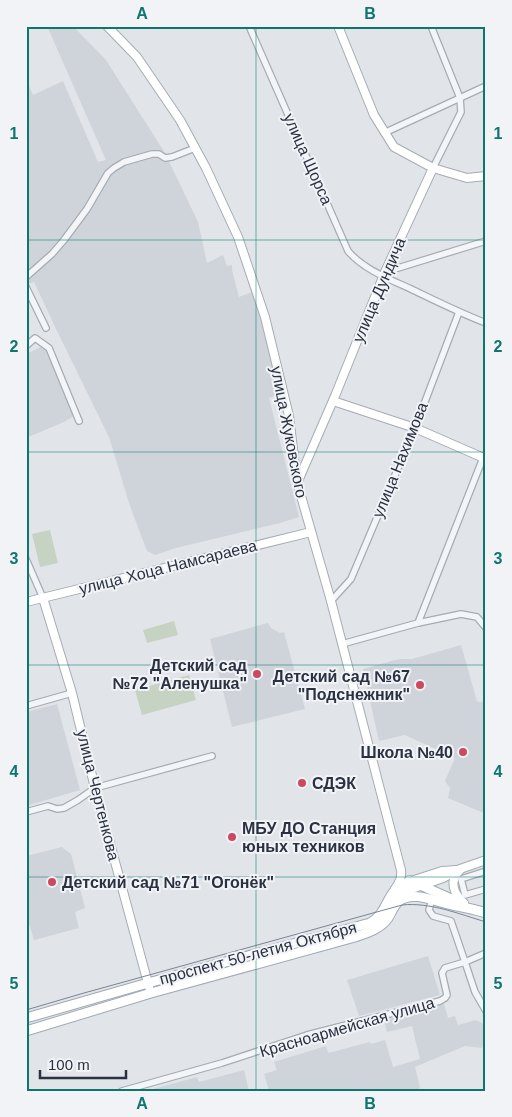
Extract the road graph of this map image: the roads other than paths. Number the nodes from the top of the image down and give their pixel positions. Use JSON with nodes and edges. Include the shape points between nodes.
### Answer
{"nodes":[{"id":1,"x":106,"y":26,"type":"edge"},
{"id":2,"x":249,"y":26,"type":"edge"},
{"id":3,"x":338,"y":26,"type":"edge"},
{"id":4,"x":431,"y":26,"type":"edge"},
{"id":5,"x":486,"y":86,"type":"edge"},
{"id":6,"x":460,"y":98,"type":"junction"},
{"id":7,"x":384,"y":133,"type":"junction"},
{"id":8,"x":195,"y":148,"type":"junction"},
{"id":9,"x":433,"y":168,"type":"junction"},
{"id":10,"x":486,"y":176,"type":"edge"},
{"id":11,"x":486,"y":241,"type":"edge"},
{"id":12,"x":385,"y":274,"type":"junction"},
{"id":13,"x":26,"y":277,"type":"edge"},
{"id":14,"x":26,"y":287,"type":"edge"},
{"id":15,"x":459,"y":312,"type":"junction"},
{"id":16,"x":486,"y":323,"type":"edge"},
{"id":17,"x":46,"y":328,"type":"dead end"},
{"id":18,"x":26,"y":346,"type":"edge"},
{"id":19,"x":333,"y":400,"type":"junction"},
{"id":20,"x":79,"y":421,"type":"dead end"},
{"id":21,"x":414,"y":428,"type":"junction"},
{"id":22,"x":485,"y":458,"type":"edge"},
{"id":23,"x":297,"y":482,"type":"junction"},
{"id":24,"x":311,"y":532,"type":"junction"},
{"id":25,"x":26,"y":559,"type":"edge"},
{"id":26,"x":43,"y":598,"type":"junction"},
{"id":27,"x":26,"y":602,"type":"edge"},
{"id":28,"x":331,"y":602,"type":"junction"},
{"id":29,"x":418,"y":623,"type":"junction"},
{"id":30,"x":486,"y":628,"type":"edge"},
{"id":31,"x":342,"y":644,"type":"junction"},
{"id":32,"x":72,"y":693,"type":"junction"},
{"id":33,"x":26,"y":706,"type":"edge"},
{"id":34,"x":212,"y":756,"type":"dead end"},
{"id":35,"x":95,"y":788,"type":"junction"},
{"id":36,"x":26,"y":812,"type":"edge"},
{"id":37,"x":486,"y":860,"type":"edge"},
{"id":38,"x":401,"y":870,"type":"junction"},
{"id":39,"x":460,"y":870,"type":"junction"},
{"id":40,"x":486,"y":871,"type":"edge"},
{"id":41,"x":411,"y":882,"type":"junction"},
{"id":42,"x":421,"y":886,"type":"junction"},
{"id":43,"x":486,"y":889,"type":"edge"},
{"id":44,"x":394,"y":891,"type":"junction"},
{"id":45,"x":432,"y":899,"type":"junction"},
{"id":46,"x":394,"y":907,"type":"junction"},
{"id":47,"x":470,"y":907,"type":"junction"},
{"id":48,"x":486,"y":913,"type":"edge"},
{"id":49,"x":486,"y":953,"type":"edge"},
{"id":50,"x":465,"y":962,"type":"junction"},
{"id":51,"x":148,"y":983,"type":"junction"},
{"id":52,"x":150,"y":993,"type":"junction"},
{"id":53,"x":486,"y":1011,"type":"edge"},
{"id":54,"x":26,"y":1018,"type":"edge"},
{"id":55,"x":26,"y":1030,"type":"edge"},
{"id":56,"x":122,"y":1091,"type":"edge"}],
"edges":[{"from":1,"to":8,"type":"street","name":"улица Жуковского","via":[[137,57]]},
{"from":2,"to":12,"type":"street","name":"улица Щорса","via":[[348,251],[355,259]]},
{"from":3,"to":7,"type":"street"},
{"from":4,"to":6,"type":"street"},
{"from":5,"to":6,"type":"street"},
{"from":6,"to":7,"type":"street"},
{"from":6,"to":9,"type":"street","name":"улица Дундича","via":[[461,112]]},
{"from":7,"to":9,"type":"street","via":[[394,147]]},
{"from":8,"to":13,"type":"street","via":[[165,158],[152,154],[114,168],[64,240]]},
{"from":8,"to":23,"type":"street","name":"улица Жуковского","via":[[238,237],[265,317],[289,416]]},
{"from":9,"to":10,"type":"street","via":[[467,178]]},
{"from":9,"to":12,"type":"street","name":"улица Дундича"},
{"from":11,"to":12,"type":"street"},
{"from":12,"to":15,"type":"street","name":"улица Щорса"},
{"from":12,"to":19,"type":"street","name":"улица Дундича"},
{"from":14,"to":17,"type":"street"},
{"from":15,"to":16,"type":"street","name":"улица Щорса"},
{"from":15,"to":21,"type":"street","name":"улица Нахимова"},
{"from":18,"to":20,"type":"street","via":[[35,338],[49,348]]},
{"from":19,"to":21,"type":"street"},
{"from":19,"to":23,"type":"street","name":"улица Дундича"},
{"from":21,"to":22,"type":"street"},
{"from":21,"to":28,"type":"street","name":"улица Нахимова","via":[[351,579]]},
{"from":22,"to":29,"type":"street"},
{"from":23,"to":24,"type":"street","name":"улица Жуковского"},
{"from":24,"to":26,"type":"street","name":"улица Хоца Намсараева"},
{"from":24,"to":28,"type":"street","name":"улица Жуковского"},
{"from":25,"to":26,"type":"street"},
{"from":26,"to":27,"type":"street","name":"улица Хоца Намсараева"},
{"from":26,"to":32,"type":"street","name":"улица Чертенкова"},
{"from":28,"to":31,"type":"street","name":"улица Жуковского"},
{"from":29,"to":30,"type":"street","via":[[461,614],[477,617]]},
{"from":29,"to":31,"type":"street"},
{"from":31,"to":38,"type":"street","name":"улица Жуковского"},
{"from":32,"to":33,"type":"street"},
{"from":32,"to":35,"type":"street","name":"улица Чертенкова"},
{"from":34,"to":35,"type":"street"},
{"from":35,"to":36,"type":"street","via":[[64,808],[48,806]]},
{"from":35,"to":51,"type":"street","name":"улица Чертенкова"},
{"from":37,"to":39,"type":"street"},
{"from":38,"to":41,"type":"street"},
{"from":38,"to":44,"type":"street","via":[[402,876]]},
{"from":39,"to":41,"type":"street","via":[[442,871]]},
{"from":39,"to":42,"type":"street"},
{"from":39,"to":47,"type":"street","via":[[453,881],[454,888],[458,897]]},
{"from":40,"to":43,"type":"street","via":[[461,878],[465,895]]},
{"from":41,"to":42,"type":"main road","name":"проспект 50-летия Октября"},
{"from":41,"to":44,"type":"main road"},
{"from":42,"to":46,"type":"street","via":[[399,895]]},
{"from":42,"to":47,"type":"main road","name":"проспект 50-летия Октября"},
{"from":44,"to":51,"type":"main road","name":"проспект 50-летия Октября","via":[[382,913],[370,923]]},
{"from":45,"to":46,"type":"main road","name":"проспект 50-летия Октября","via":[[405,898]]},
{"from":45,"to":47,"type":"main road","name":"проспект 50-летия Октября"},
{"from":45,"to":50,"type":"street","via":[[429,910],[433,916],[450,921]]},
{"from":46,"to":52,"type":"main road","name":"проспект 50-летия Октября","via":[[382,924],[371,932]]},
{"from":47,"to":48,"type":"main road","name":"проспект 50-летия Октября"},
{"from":49,"to":50,"type":"street"},
{"from":50,"to":53,"type":"street","via":[[475,992]]},
{"from":50,"to":56,"type":"street","name":"Красноармейская улица","via":[[445,968],[442,977],[446,995],[440,1001],[307,1035]]},
{"from":51,"to":52,"type":"street","name":"улица Чертенкова"},
{"from":51,"to":54,"type":"main road","name":"проспект 50-летия Октября"},
{"from":52,"to":55,"type":"main road","name":"проспект 50-летия Октября"}]}
